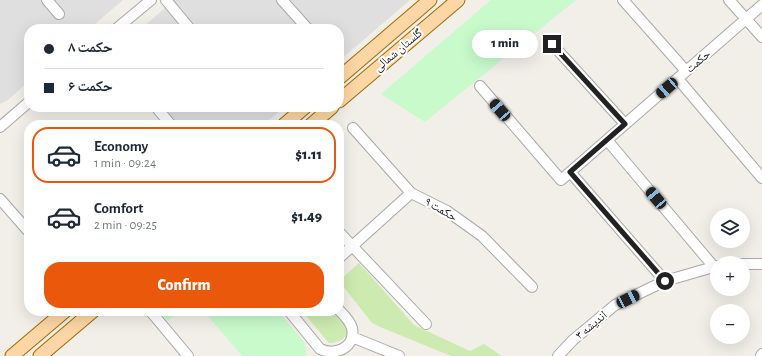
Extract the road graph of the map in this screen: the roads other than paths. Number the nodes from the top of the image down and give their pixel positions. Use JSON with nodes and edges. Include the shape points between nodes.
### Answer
{"nodes":[{"id":1,"x":47,"y":0,"type":"edge"},
{"id":2,"x":151,"y":0,"type":"edge"},
{"id":3,"x":166,"y":0,"type":"edge"},
{"id":4,"x":282,"y":0,"type":"edge"},
{"id":5,"x":430,"y":0,"type":"edge"},
{"id":6,"x":458,"y":0,"type":"edge"},
{"id":7,"x":623,"y":0,"type":"edge"},
{"id":8,"x":729,"y":0,"type":"edge"},
{"id":9,"x":762,"y":5,"type":"edge"},
{"id":10,"x":59,"y":14,"type":"dead end"},
{"id":11,"x":746,"y":19,"type":"junction"},
{"id":12,"x":122,"y":24,"type":"edge"},
{"id":13,"x":186,"y":24,"type":"edge"},
{"id":14,"x":304,"y":24,"type":"edge"},
{"id":15,"x":762,"y":37,"type":"edge"},
{"id":16,"x":552,"y":44,"type":"dead end"},
{"id":17,"x":344,"y":70,"type":"edge"},
{"id":18,"x":686,"y":71,"type":"junction"},
{"id":19,"x":344,"y":75,"type":"edge"},
{"id":20,"x":678,"y":78,"type":"junction"},
{"id":21,"x":357,"y":86,"type":"junction"},
{"id":22,"x":480,"y":86,"type":"dead end"},
{"id":23,"x":344,"y":97,"type":"edge"},
{"id":24,"x":24,"y":106,"type":"edge"},
{"id":25,"x":160,"y":112,"type":"edge"},
{"id":26,"x":299,"y":112,"type":"edge"},
{"id":27,"x":326,"y":112,"type":"edge"},
{"id":28,"x":167,"y":120,"type":"edge"},
{"id":29,"x":290,"y":120,"type":"edge"},
{"id":30,"x":317,"y":120,"type":"edge"},
{"id":31,"x":625,"y":124,"type":"junction"},
{"id":32,"x":0,"y":127,"type":"edge"},
{"id":33,"x":353,"y":128,"type":"dead end"},
{"id":34,"x":607,"y":140,"type":"junction"},
{"id":35,"x":570,"y":172,"type":"junction"},
{"id":36,"x":762,"y":178,"type":"edge"},
{"id":37,"x":411,"y":193,"type":"junction"},
{"id":38,"x":0,"y":198,"type":"edge"},
{"id":39,"x":24,"y":226,"type":"edge"},
{"id":40,"x":344,"y":237,"type":"edge"},
{"id":41,"x":352,"y":246,"type":"junction"},
{"id":42,"x":344,"y":253,"type":"edge"},
{"id":43,"x":710,"y":259,"type":"edge"},
{"id":44,"x":750,"y":264,"type":"edge"},
{"id":45,"x":762,"y":264,"type":"edge"},
{"id":46,"x":710,"y":268,"type":"edge"},
{"id":47,"x":665,"y":281,"type":"junction"},
{"id":48,"x":532,"y":287,"type":"dead end"},
{"id":49,"x":59,"y":316,"type":"edge"},
{"id":50,"x":87,"y":316,"type":"edge"},
{"id":51,"x":155,"y":316,"type":"edge"},
{"id":52,"x":293,"y":316,"type":"edge"},
{"id":53,"x":344,"y":316,"type":"edge"},
{"id":54,"x":426,"y":324,"type":"dead end"},
{"id":55,"x":352,"y":338,"type":"junction"},
{"id":56,"x":325,"y":354,"type":"edge"},
{"id":57,"x":12,"y":356,"type":"edge"},
{"id":58,"x":40,"y":356,"type":"edge"},
{"id":59,"x":188,"y":356,"type":"edge"},
{"id":60,"x":399,"y":356,"type":"edge"},
{"id":61,"x":558,"y":356,"type":"edge"}],
"edges":[{"from":1,"to":10,"type":"street"},
{"from":2,"to":12,"type":"street"},
{"from":3,"to":13,"type":"street"},
{"from":4,"to":14,"type":"street"},
{"from":5,"to":17,"type":"main road","name":"گلستان شمالی"},
{"from":6,"to":21,"type":"main road","name":"گلستان شمالی"},
{"from":7,"to":18,"type":"street"},
{"from":8,"to":11,"type":"street"},
{"from":9,"to":11,"type":"street","name":"حکمت"},
{"from":11,"to":15,"type":"street"},
{"from":11,"to":18,"type":"street","name":"حکمت"},
{"from":16,"to":31,"type":"street"},
{"from":18,"to":20,"type":"street","name":"حکمت"},
{"from":19,"to":21,"type":"main road"},
{"from":20,"to":31,"type":"street","name":"حکمت"},
{"from":20,"to":36,"type":"street"},
{"from":21,"to":23,"type":"main road","name":"گلستان شمالی"},
{"from":22,"to":35,"type":"street","name":"حکمت","via":[[561,180]]},
{"from":24,"to":32,"type":"street"},
{"from":25,"to":28,"type":"street"},
{"from":26,"to":29,"type":"main road"},
{"from":27,"to":30,"type":"main road"},
{"from":31,"to":34,"type":"street","name":"حکمت"},
{"from":33,"to":37,"type":"street","name":"حکمت ۹"},
{"from":34,"to":35,"type":"street","name":"حکمت"},
{"from":34,"to":43,"type":"street"},
{"from":35,"to":47,"type":"street"},
{"from":37,"to":41,"type":"street"},
{"from":37,"to":48,"type":"street","name":"حکمت ۹","via":[[447,211],[482,236]]},
{"from":38,"to":39,"type":"street"},
{"from":40,"to":41,"type":"street"},
{"from":41,"to":42,"type":"street"},
{"from":41,"to":54,"type":"street"},
{"from":44,"to":45,"type":"street"},
{"from":46,"to":47,"type":"street","name":"اندیشه ۳"},
{"from":47,"to":61,"type":"street","name":"اندیشه ۳","via":[[615,305]]},
{"from":49,"to":57,"type":"main road"},
{"from":50,"to":58,"type":"main road"},
{"from":51,"to":59,"type":"street"},
{"from":52,"to":56,"type":"street"},
{"from":53,"to":55,"type":"street","via":[[350,323]]},
{"from":55,"to":56,"type":"street","via":[[343,349]]},
{"from":55,"to":60,"type":"street"}]}
